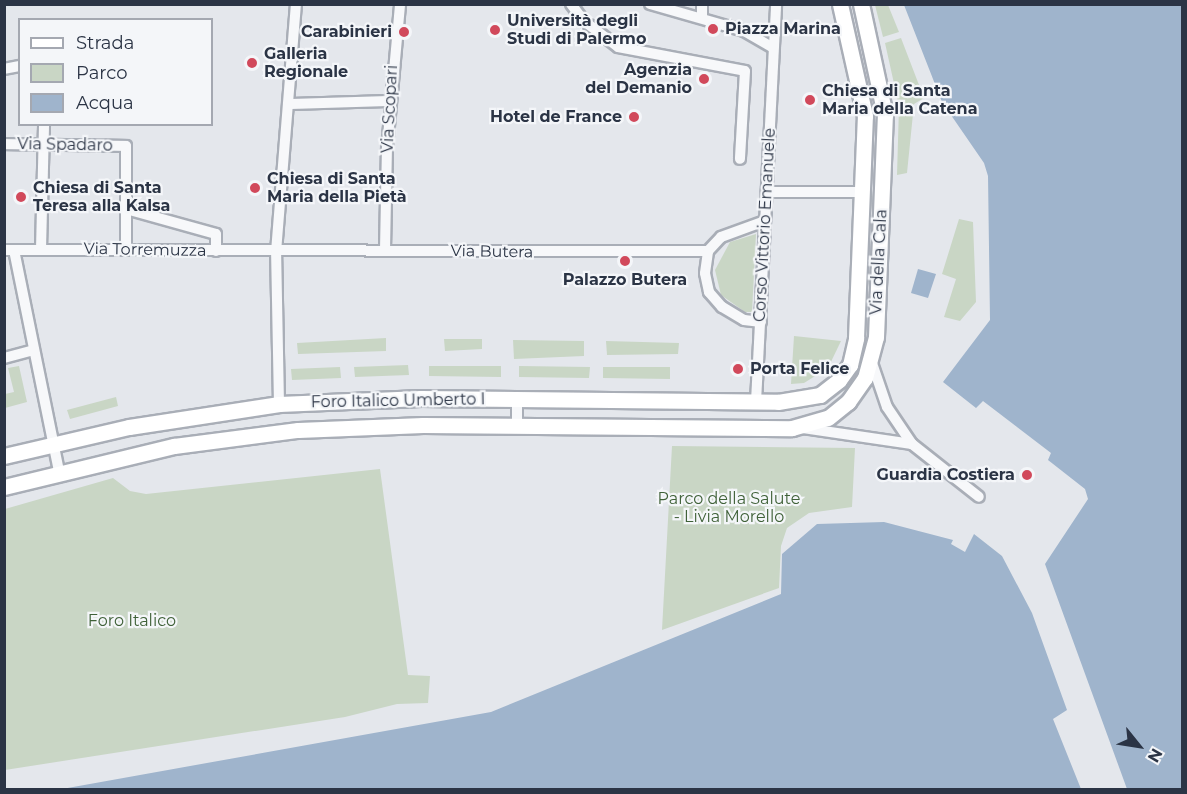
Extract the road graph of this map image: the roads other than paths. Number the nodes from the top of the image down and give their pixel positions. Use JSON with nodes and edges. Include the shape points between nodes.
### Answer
{"nodes":[{"id":1,"x":296,"y":4,"type":"edge"},
{"id":2,"x":400,"y":4,"type":"edge"},
{"id":3,"x":571,"y":4,"type":"edge"},
{"id":4,"x":650,"y":4,"type":"edge"},
{"id":5,"x":702,"y":4,"type":"edge"},
{"id":6,"x":776,"y":4,"type":"edge"},
{"id":7,"x":840,"y":4,"type":"edge"},
{"id":8,"x":861,"y":4,"type":"edge"},
{"id":9,"x":702,"y":17,"type":"junction"},
{"id":10,"x":774,"y":48,"type":"junction"},
{"id":11,"x":391,"y":101,"type":"junction"},
{"id":12,"x":288,"y":104,"type":"junction"},
{"id":13,"x":45,"y":126,"type":"edge"},
{"id":14,"x":4,"y":144,"type":"edge"},
{"id":15,"x":42,"y":146,"type":"junction"},
{"id":16,"x":740,"y":159,"type":"dead end"},
{"id":17,"x":767,"y":192,"type":"junction"},
{"id":18,"x":863,"y":192,"type":"junction"},
{"id":19,"x":126,"y":209,"type":"junction"},
{"id":20,"x":765,"y":221,"type":"junction"},
{"id":21,"x":41,"y":249,"type":"junction"},
{"id":22,"x":9,"y":250,"type":"edge"},
{"id":23,"x":126,"y":250,"type":"junction"},
{"id":24,"x":385,"y":250,"type":"junction"},
{"id":25,"x":216,"y":251,"type":"junction"},
{"id":26,"x":708,"y":251,"type":"junction"},
{"id":27,"x":276,"y":252,"type":"junction"},
{"id":28,"x":760,"y":322,"type":"junction"},
{"id":29,"x":34,"y":350,"type":"junction"},
{"id":30,"x":4,"y":358,"type":"edge"},
{"id":31,"x":872,"y":363,"type":"junction"},
{"id":32,"x":517,"y":400,"type":"junction"},
{"id":33,"x":751,"y":402,"type":"junction"},
{"id":34,"x":279,"y":405,"type":"junction"},
{"id":35,"x":517,"y":426,"type":"junction"},
{"id":36,"x":742,"y":428,"type":"joint"},
{"id":37,"x":800,"y":428,"type":"junction"},
{"id":38,"x":281,"y":431,"type":"junction"},
{"id":39,"x":54,"y":444,"type":"junction"},
{"id":40,"x":912,"y":444,"type":"junction"},
{"id":41,"x":4,"y":456,"type":"edge"},
{"id":42,"x":59,"y":471,"type":"junction"},
{"id":43,"x":4,"y":487,"type":"edge"},
{"id":44,"x":979,"y":497,"type":"dead end"}],
"edges":[{"from":1,"to":12,"type":"street"},
{"from":2,"to":11,"type":"street","name":"Via Scopari"},
{"from":3,"to":16,"type":"street","via":[[608,43],[745,71]]},
{"from":4,"to":9,"type":"street"},
{"from":5,"to":9,"type":"street"},
{"from":6,"to":10,"type":"street","name":"Corso Vittorio Emanuele"},
{"from":7,"to":18,"type":"main road","name":"Via della Cala","via":[[864,105]]},
{"from":8,"to":31,"type":"main road","name":"Via della Cala","via":[[885,116]]},
{"from":9,"to":10,"type":"street","via":[[744,31]]},
{"from":10,"to":17,"type":"street","name":"Corso Vittorio Emanuele"},
{"from":11,"to":12,"type":"street"},
{"from":11,"to":24,"type":"street","name":"Via Scopari"},
{"from":12,"to":27,"type":"street"},
{"from":13,"to":15,"type":"street"},
{"from":14,"to":15,"type":"street","name":"Via Spadaro"},
{"from":15,"to":19,"type":"street","name":"Via Spadaro","via":[[126,146]]},
{"from":15,"to":21,"type":"street"},
{"from":17,"to":18,"type":"street"},
{"from":17,"to":20,"type":"street","name":"Corso Vittorio Emanuele"},
{"from":18,"to":33,"type":"main road","name":"Via della Cala","via":[[856,338],[850,365],[820,395],[793,402]]},
{"from":19,"to":23,"type":"street"},
{"from":19,"to":25,"type":"street","via":[[216,234]]},
{"from":20,"to":26,"type":"street","via":[[721,237]]},
{"from":20,"to":28,"type":"street","name":"Corso Vittorio Emanuele"},
{"from":21,"to":22,"type":"street","name":"Via Torremuzza"},
{"from":21,"to":23,"type":"street","name":"Via Torremuzza"},
{"from":22,"to":29,"type":"street"},
{"from":23,"to":25,"type":"street","name":"Via Torremuzza"},
{"from":24,"to":26,"type":"street","name":"Via Butera"},
{"from":24,"to":27,"type":"street","name":"Via Butera"},
{"from":25,"to":27,"type":"street","name":"Via Torremuzza"},
{"from":26,"to":28,"type":"street","via":[[706,283],[715,301],[732,315]]},
{"from":27,"to":34,"type":"street"},
{"from":28,"to":33,"type":"street","name":"Corso Vittorio Emanuele"},
{"from":29,"to":30,"type":"street"},
{"from":29,"to":39,"type":"street"},
{"from":31,"to":37,"type":"main road","name":"Via della Cala","via":[[857,391],[839,411]]},
{"from":31,"to":40,"type":"street","via":[[887,407]]},
{"from":32,"to":33,"type":"main road","name":"Foro Italico Umberto I"},
{"from":32,"to":34,"type":"main road","name":"Foro Italico Umberto I","via":[[381,398]]},
{"from":32,"to":35,"type":"street"},
{"from":34,"to":38,"type":"main road"},
{"from":34,"to":39,"type":"main road","name":"Foro Italico Umberto I","via":[[169,420]]},
{"from":35,"to":36,"type":"main road","name":"Foro Italico Umberto I"},
{"from":35,"to":38,"type":"main road","name":"Foro Italico Umberto I","via":[[359,426]]},
{"from":36,"to":37,"type":"main road","name":"Via della Cala"},
{"from":37,"to":40,"type":"street"},
{"from":38,"to":42,"type":"main road","name":"Foro Italico Umberto I","via":[[174,446]]},
{"from":39,"to":41,"type":"main road","name":"Foro Italico Umberto I"},
{"from":39,"to":42,"type":"street"},
{"from":40,"to":44,"type":"street"},
{"from":42,"to":43,"type":"main road","name":"Foro Italico Umberto I"}]}
